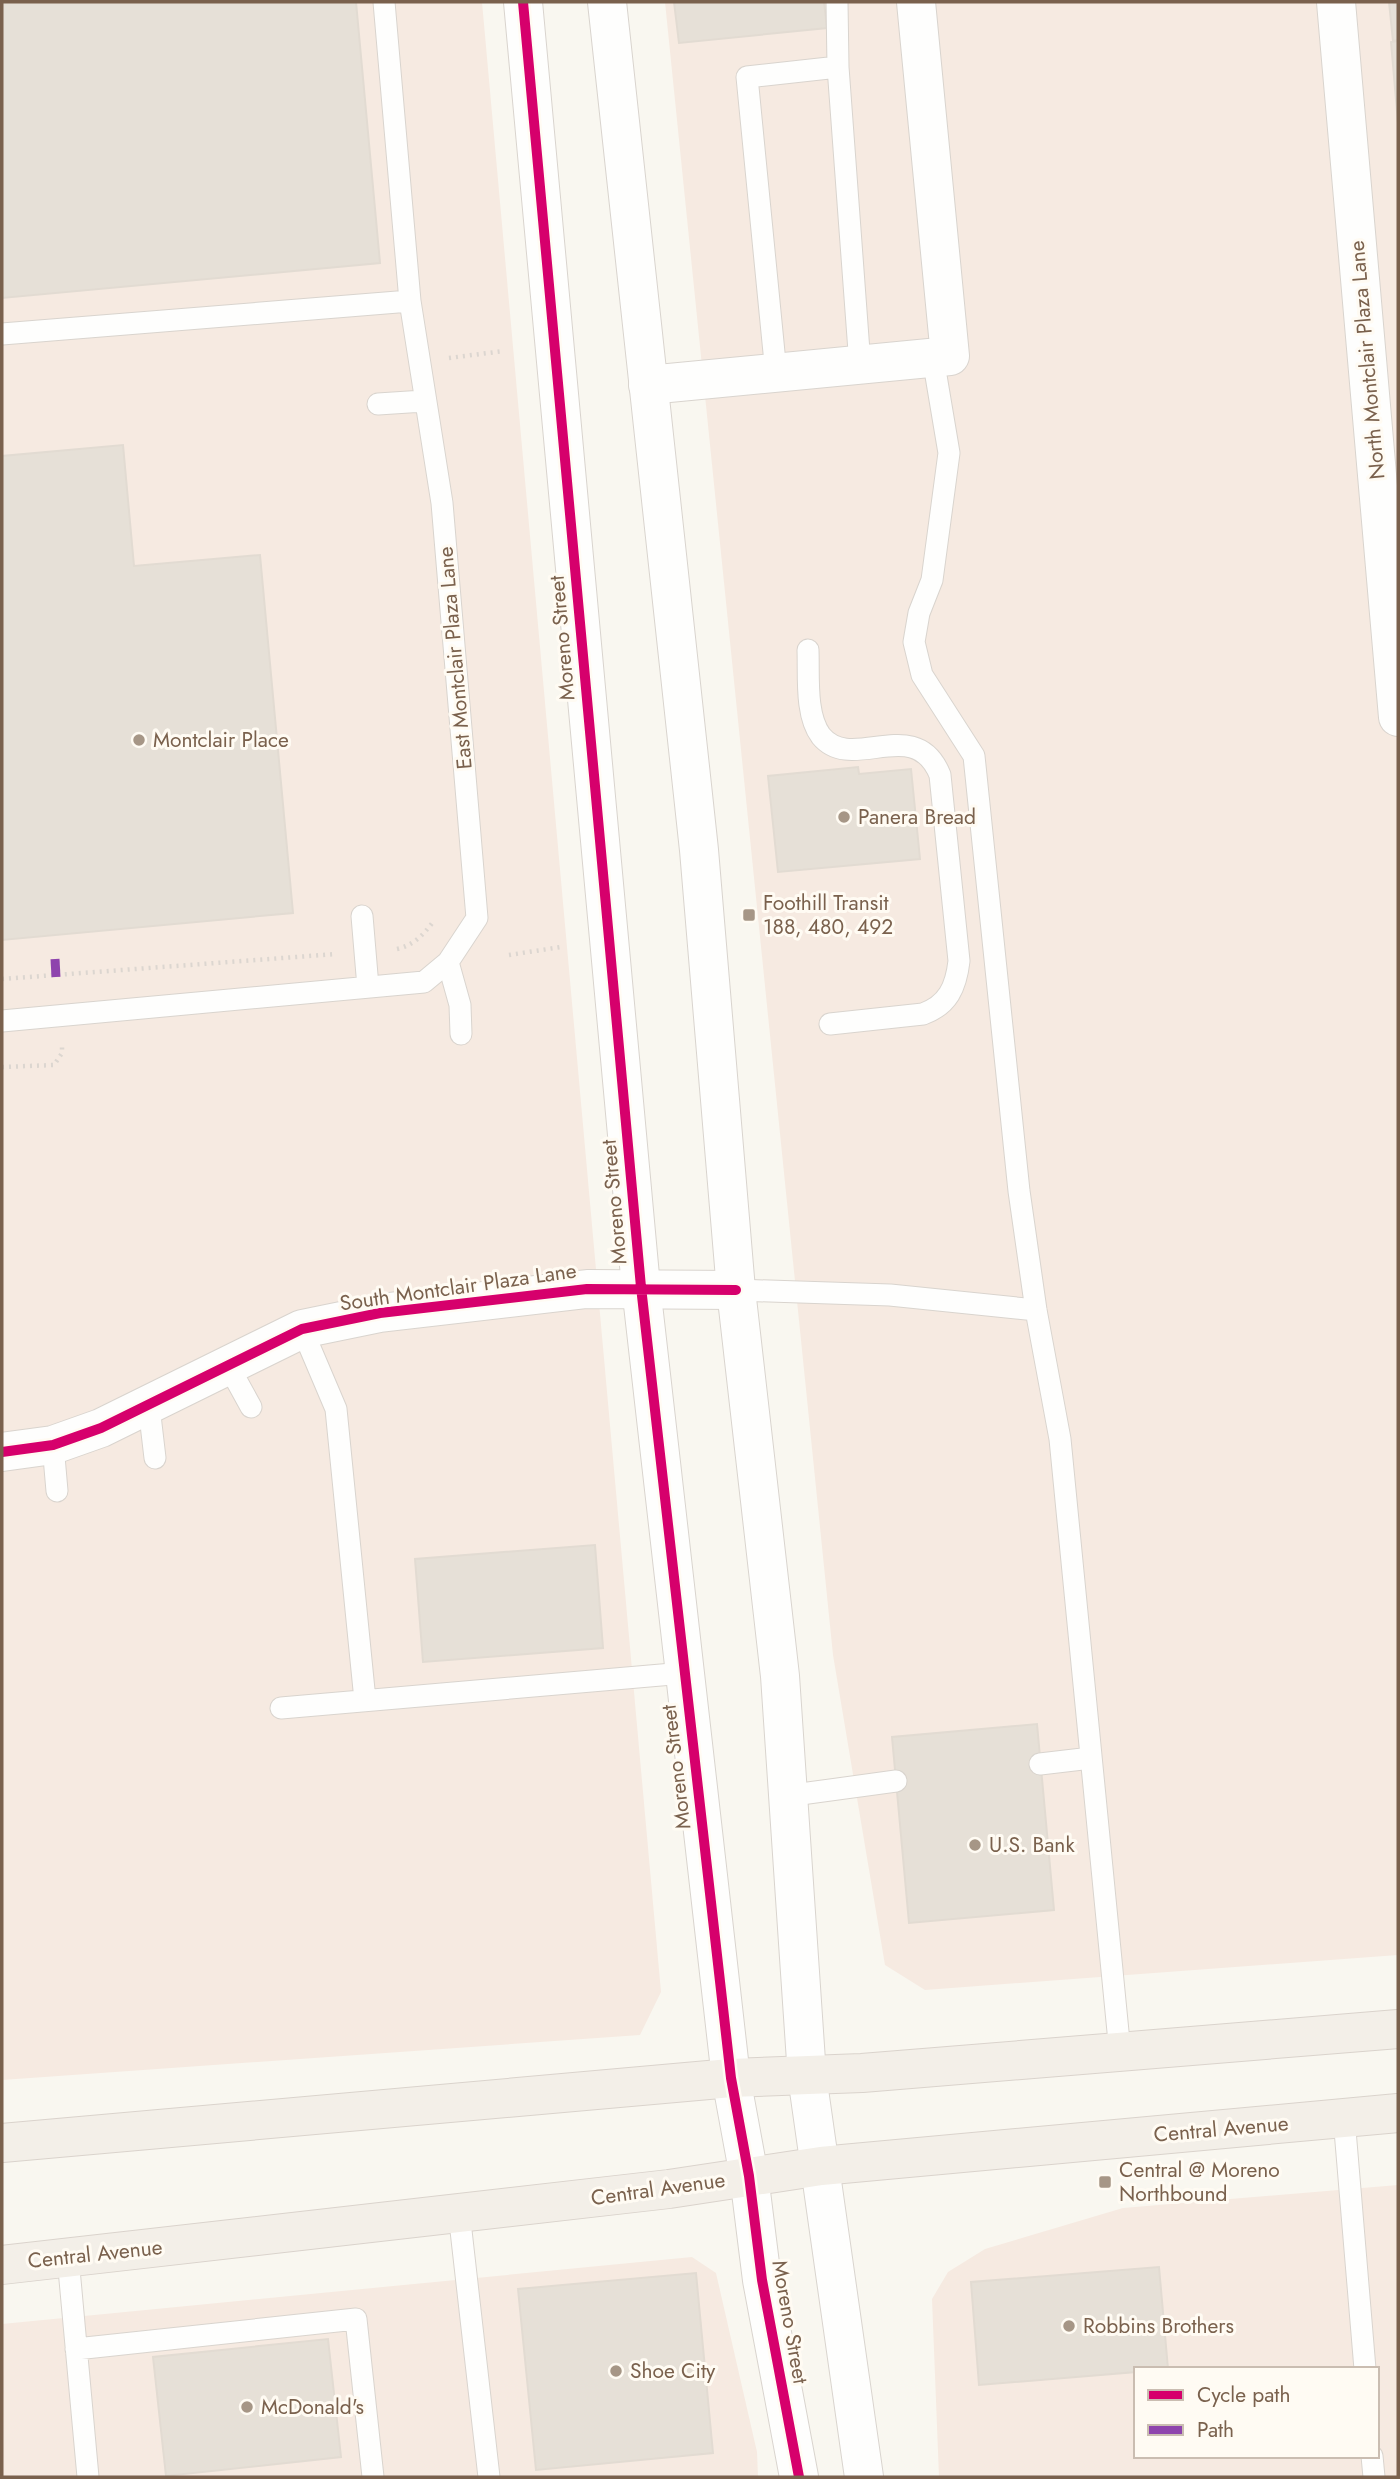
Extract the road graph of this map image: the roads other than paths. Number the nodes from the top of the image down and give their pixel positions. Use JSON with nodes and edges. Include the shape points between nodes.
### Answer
{"nodes":[{"id":1,"x":384,"y":2,"type":"edge"},
{"id":2,"x":523,"y":2,"type":"edge"},
{"id":3,"x":607,"y":2,"type":"edge"},
{"id":4,"x":837,"y":2,"type":"edge"},
{"id":5,"x":916,"y":2,"type":"edge"},
{"id":6,"x":1336,"y":2,"type":"edge"},
{"id":7,"x":838,"y":66,"type":"junction"},
{"id":8,"x":410,"y":301,"type":"junction"},
{"id":9,"x":2,"y":334,"type":"edge"},
{"id":10,"x":942,"y":357,"type":"junction"},
{"id":11,"x":860,"y":365,"type":"junction"},
{"id":12,"x":776,"y":373,"type":"junction"},
{"id":13,"x":648,"y":385,"type":"junction"},
{"id":14,"x":424,"y":401,"type":"junction"},
{"id":15,"x":378,"y":404,"type":"dead end"},
{"id":16,"x":808,"y":650,"type":"dead end"},
{"id":17,"x":1398,"y":717,"type":"edge"},
{"id":18,"x":362,"y":916,"type":"dead end"},
{"id":19,"x":448,"y":962,"type":"junction"},
{"id":20,"x":368,"y":987,"type":"junction"},
{"id":21,"x":2,"y":1021,"type":"edge"},
{"id":22,"x":830,"y":1024,"type":"dead end"},
{"id":23,"x":461,"y":1034,"type":"dead end"},
{"id":24,"x":641,"y":1287,"type":"junction"},
{"id":25,"x":736,"y":1290,"type":"junction"},
{"id":26,"x":1036,"y":1310,"type":"junction"},
{"id":27,"x":302,"y":1329,"type":"junction"},
{"id":28,"x":229,"y":1367,"type":"junction"},
{"id":29,"x":149,"y":1407,"type":"junction"},
{"id":30,"x":251,"y":1407,"type":"dead end"},
{"id":31,"x":53,"y":1445,"type":"junction"},
{"id":32,"x":2,"y":1452,"type":"edge"},
{"id":33,"x":155,"y":1458,"type":"dead end"},
{"id":34,"x":57,"y":1491,"type":"dead end"},
{"id":35,"x":684,"y":1673,"type":"junction"},
{"id":36,"x":365,"y":1700,"type":"junction"},
{"id":37,"x":281,"y":1708,"type":"dead end"},
{"id":38,"x":1091,"y":1758,"type":"junction"},
{"id":39,"x":1040,"y":1764,"type":"dead end"},
{"id":40,"x":896,"y":1781,"type":"dead end"},
{"id":41,"x":786,"y":1796,"type":"junction"},
{"id":42,"x":1398,"y":2029,"type":"edge"},
{"id":43,"x":1120,"y":2052,"type":"junction"},
{"id":44,"x":807,"y":2076,"type":"junction"},
{"id":45,"x":731,"y":2078,"type":"junction"},
{"id":46,"x":1398,"y":2113,"type":"edge"},
{"id":47,"x":1344,"y":2118,"type":"junction"},
{"id":48,"x":2,"y":2143,"type":"edge"},
{"id":49,"x":821,"y":2166,"type":"junction"},
{"id":50,"x":749,"y":2176,"type":"junction"},
{"id":51,"x":459,"y":2213,"type":"junction"},
{"id":52,"x":68,"y":2258,"type":"junction"},
{"id":53,"x":2,"y":2264,"type":"edge"},
{"id":54,"x":76,"y":2349,"type":"junction"},
{"id":55,"x":1365,"y":2367,"type":"edge"},
{"id":56,"x":1372,"y":2458,"type":"edge"},
{"id":57,"x":88,"y":2477,"type":"edge"},
{"id":58,"x":373,"y":2477,"type":"edge"},
{"id":59,"x":489,"y":2477,"type":"edge"},
{"id":60,"x":799,"y":2477,"type":"edge"},
{"id":61,"x":864,"y":2477,"type":"edge"},
{"id":62,"x":1374,"y":2477,"type":"edge"}],
"edges":[{"from":1,"to":8,"type":"lane","name":"East Montclair Plaza Lane"},
{"from":2,"to":24,"type":"street","name":"Moreno Street"},
{"from":3,"to":13,"type":"street"},
{"from":4,"to":7,"type":"lane"},
{"from":5,"to":10,"type":"street"},
{"from":6,"to":17,"type":"street","name":"North Montclair Plaza Lane"},
{"from":7,"to":11,"type":"lane"},
{"from":7,"to":12,"type":"lane","via":[[747,77]]},
{"from":8,"to":9,"type":"lane"},
{"from":8,"to":14,"type":"lane","name":"East Montclair Plaza Lane"},
{"from":10,"to":11,"type":"street"},
{"from":10,"to":26,"type":"lane","via":[[949,453],[932,580],[914,642],[922,675],[974,756],[1014,1153]]},
{"from":11,"to":12,"type":"street"},
{"from":12,"to":13,"type":"street"},
{"from":13,"to":25,"type":"street","via":[[699,850]]},
{"from":14,"to":15,"type":"lane"},
{"from":14,"to":19,"type":"lane","name":"East Montclair Plaza Lane","via":[[442,503],[477,918]]},
{"from":16,"to":22,"type":"lane","via":[[814,722],[822,737],[851,749],[909,746],[934,760],[940,775],[959,961],[956,981],[937,1009]]},
{"from":18,"to":20,"type":"lane"},
{"from":19,"to":20,"type":"lane","name":"East Montclair Plaza Lane","via":[[424,982]]},
{"from":19,"to":23,"type":"lane","via":[[460,1005]]},
{"from":20,"to":21,"type":"lane","name":"East Montclair Plaza Lane"},
{"from":24,"to":25,"type":"street","name":"South Montclair Plaza Lane"},
{"from":24,"to":27,"type":"street","name":"South Montclair Plaza Lane","via":[[394,1311]]},
{"from":24,"to":35,"type":"street","name":"Moreno Street"},
{"from":25,"to":26,"type":"lane","via":[[890,1295]]},
{"from":25,"to":41,"type":"street","via":[[779,1676]]},
{"from":26,"to":38,"type":"lane","via":[[1060,1439]]},
{"from":27,"to":28,"type":"street","name":"South Montclair Plaza Lane"},
{"from":27,"to":36,"type":"lane","via":[[336,1409]]},
{"from":28,"to":29,"type":"street","name":"South Montclair Plaza Lane"},
{"from":28,"to":30,"type":"lane"},
{"from":29,"to":31,"type":"street","name":"South Montclair Plaza Lane"},
{"from":29,"to":33,"type":"lane"},
{"from":31,"to":32,"type":"street","name":"South Montclair Plaza Lane"},
{"from":31,"to":34,"type":"lane"},
{"from":35,"to":36,"type":"lane"},
{"from":35,"to":45,"type":"street","name":"Moreno Street"},
{"from":36,"to":37,"type":"lane"},
{"from":38,"to":39,"type":"lane"},
{"from":38,"to":43,"type":"lane"},
{"from":40,"to":41,"type":"lane"},
{"from":41,"to":44,"type":"street"},
{"from":42,"to":43,"type":"main road"},
{"from":43,"to":44,"type":"main road"},
{"from":44,"to":45,"type":"main road"},
{"from":44,"to":49,"type":"street"},
{"from":45,"to":48,"type":"main road"},
{"from":45,"to":50,"type":"street","name":"Moreno Street"},
{"from":46,"to":47,"type":"main road","name":"Central Avenue"},
{"from":47,"to":49,"type":"main road","name":"Central Avenue"},
{"from":47,"to":55,"type":"lane"},
{"from":49,"to":50,"type":"main road","name":"Central Avenue"},
{"from":49,"to":61,"type":"street"},
{"from":50,"to":51,"type":"main road","name":"Central Avenue"},
{"from":50,"to":60,"type":"street","name":"Moreno Street","via":[[762,2280]]},
{"from":51,"to":52,"type":"main road","name":"Central Avenue"},
{"from":51,"to":59,"type":"lane"},
{"from":52,"to":53,"type":"main road","name":"Central Avenue"},
{"from":52,"to":54,"type":"lane"},
{"from":54,"to":57,"type":"lane"},
{"from":54,"to":58,"type":"lane","via":[[356,2319]]},
{"from":56,"to":62,"type":"lane"}]}
